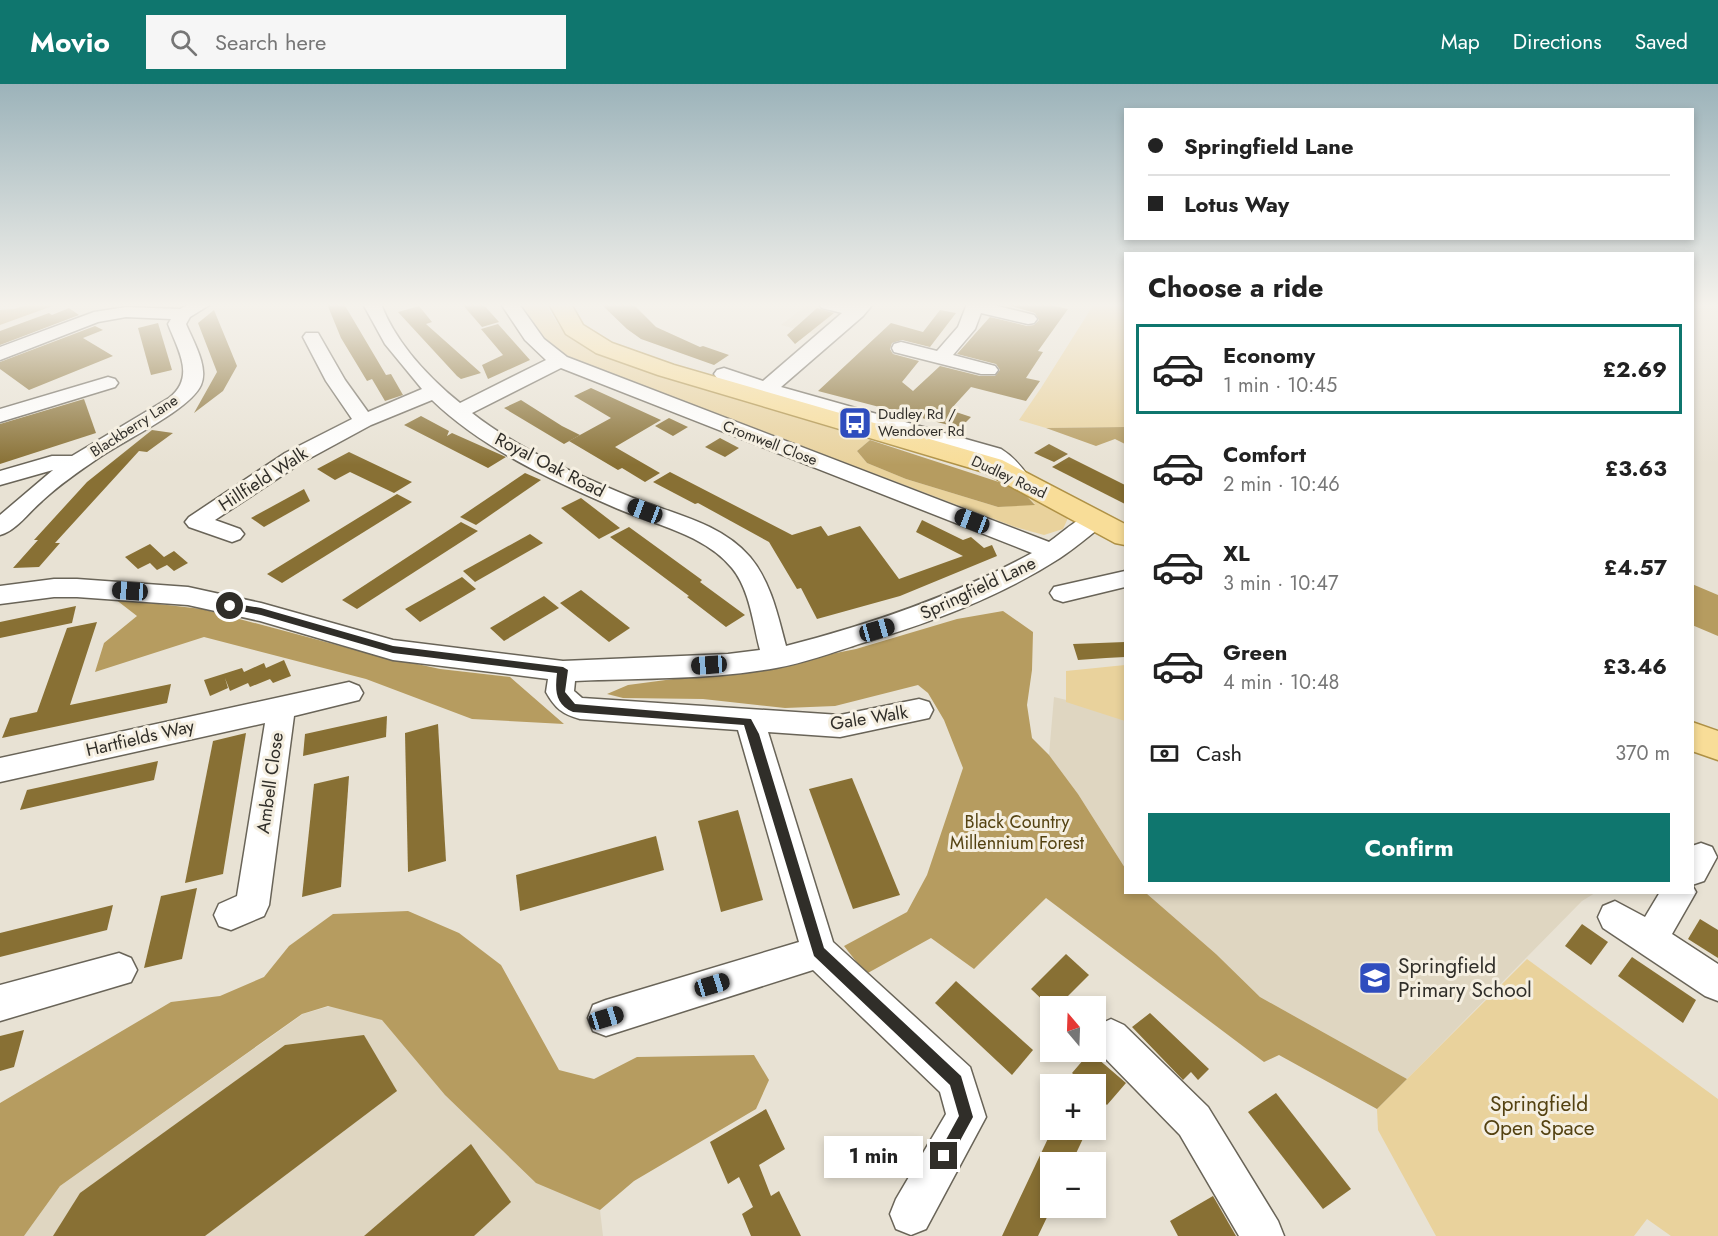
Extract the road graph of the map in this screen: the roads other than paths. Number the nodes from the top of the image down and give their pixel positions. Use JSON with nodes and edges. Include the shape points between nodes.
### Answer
{"nodes":[{"id":1,"x":190,"y":358,"type":"edge"},
{"id":2,"x":323,"y":358,"type":"edge"},
{"id":3,"x":404,"y":358,"type":"edge"},
{"id":4,"x":553,"y":358,"type":"edge"},
{"id":5,"x":630,"y":358,"type":"edge"},
{"id":6,"x":803,"y":358,"type":"edge"},
{"id":7,"x":940,"y":358,"type":"edge"},
{"id":8,"x":560,"y":362,"type":"junction"},
{"id":9,"x":988,"y":370,"type":"dead end"},
{"id":10,"x":724,"y":374,"type":"dead end"},
{"id":11,"x":96,"y":383,"type":"dead end"},
{"id":12,"x":433,"y":392,"type":"junction"},
{"id":13,"x":762,"y":393,"type":"junction"},
{"id":14,"x":457,"y":412,"type":"junction"},
{"id":15,"x":0,"y":416,"type":"edge"},
{"id":16,"x":364,"y":421,"type":"junction"},
{"id":17,"x":76,"y":463,"type":"junction"},
{"id":18,"x":0,"y":478,"type":"edge"},
{"id":19,"x":1095,"y":520,"type":"junction"},
{"id":20,"x":0,"y":528,"type":"edge"},
{"id":21,"x":232,"y":534,"type":"dead end"},
{"id":22,"x":1124,"y":535,"type":"edge"},
{"id":23,"x":1052,"y":552,"type":"junction"},
{"id":24,"x":1124,"y":579,"type":"edge"},
{"id":25,"x":1063,"y":593,"type":"dead end"},
{"id":26,"x":0,"y":595,"type":"edge"},
{"id":27,"x":776,"y":658,"type":"junction"},
{"id":28,"x":563,"y":670,"type":"junction"},
{"id":29,"x":349,"y":693,"type":"dead end"},
{"id":30,"x":281,"y":708,"type":"junction"},
{"id":31,"x":919,"y":711,"type":"dead end"},
{"id":32,"x":748,"y":722,"type":"junction"},
{"id":33,"x":1694,"y":737,"type":"edge"},
{"id":34,"x":1718,"y":746,"type":"edge"},
{"id":35,"x":0,"y":770,"type":"edge"},
{"id":36,"x":1678,"y":894,"type":"edge"},
{"id":37,"x":231,"y":915,"type":"dead end"},
{"id":38,"x":1615,"y":917,"type":"dead end"},
{"id":39,"x":1650,"y":939,"type":"junction"},
{"id":40,"x":819,"y":952,"type":"junction"},
{"id":41,"x":119,"y":970,"type":"dead end"},
{"id":42,"x":1718,"y":984,"type":"edge"},
{"id":43,"x":0,"y":1003,"type":"edge"},
{"id":44,"x":606,"y":1018,"type":"dead end"},
{"id":45,"x":1111,"y":1038,"type":"dead end"},
{"id":46,"x":911,"y":1214,"type":"dead end"},
{"id":47,"x":1263,"y":1236,"type":"edge"}],
"edges":[{"from":1,"to":17,"type":"street","name":"Blackberry Lane","via":[[194,379],[188,391]]},
{"from":2,"to":16,"type":"street"},
{"from":3,"to":12,"type":"street","name":"Royal Oak Road"},
{"from":4,"to":8,"type":"street","name":"Cromwell Close"},
{"from":5,"to":13,"type":"main road","name":"Dudley Road"},
{"from":6,"to":13,"type":"street"},
{"from":7,"to":9,"type":"street"},
{"from":8,"to":14,"type":"street"},
{"from":8,"to":23,"type":"street","name":"Cromwell Close"},
{"from":10,"to":13,"type":"street"},
{"from":11,"to":15,"type":"street"},
{"from":12,"to":14,"type":"street","name":"Royal Oak Road"},
{"from":12,"to":16,"type":"street","name":"Hillfield Walk"},
{"from":13,"to":19,"type":"main road","name":"Dudley Road","via":[[993,466]]},
{"from":14,"to":27,"type":"street","name":"Royal Oak Road","via":[[533,460],[626,504],[701,533],[735,555],[758,588]]},
{"from":16,"to":21,"type":"street","name":"Hillfield Walk","via":[[293,458],[197,522]]},
{"from":17,"to":18,"type":"street","via":[[52,463]]},
{"from":17,"to":20,"type":"street","name":"Blackberry Lane"},
{"from":19,"to":22,"type":"main road","name":"Dudley Road"},
{"from":19,"to":23,"type":"street","name":"Springfield Lane"},
{"from":23,"to":27,"type":"street","name":"Springfield Lane","via":[[955,602],[896,624]]},
{"from":24,"to":25,"type":"street"},
{"from":26,"to":28,"type":"street","name":"Springfield Lane","via":[[77,588],[188,596],[261,612],[393,650]]},
{"from":27,"to":28,"type":"street","name":"Springfield Lane","via":[[672,668]]},
{"from":28,"to":32,"type":"street","name":"Gale Walk","via":[[560,692],[573,708]]},
{"from":29,"to":30,"type":"street","name":"Ambell Close"},
{"from":30,"to":35,"type":"street","name":"Hartfields Way"},
{"from":30,"to":37,"type":"street","name":"Ambell Close","via":[[252,905]]},
{"from":31,"to":32,"type":"street","name":"Gale Walk","via":[[840,726]]},
{"from":32,"to":40,"type":"street"},
{"from":33,"to":34,"type":"main road"},
{"from":36,"to":39,"type":"street"},
{"from":38,"to":39,"type":"street"},
{"from":39,"to":42,"type":"street"},
{"from":40,"to":44,"type":"street"},
{"from":40,"to":46,"type":"street","via":[[956,1081],[966,1117]]},
{"from":41,"to":43,"type":"street"},
{"from":45,"to":47,"type":"street","via":[[1194,1122]]}]}
